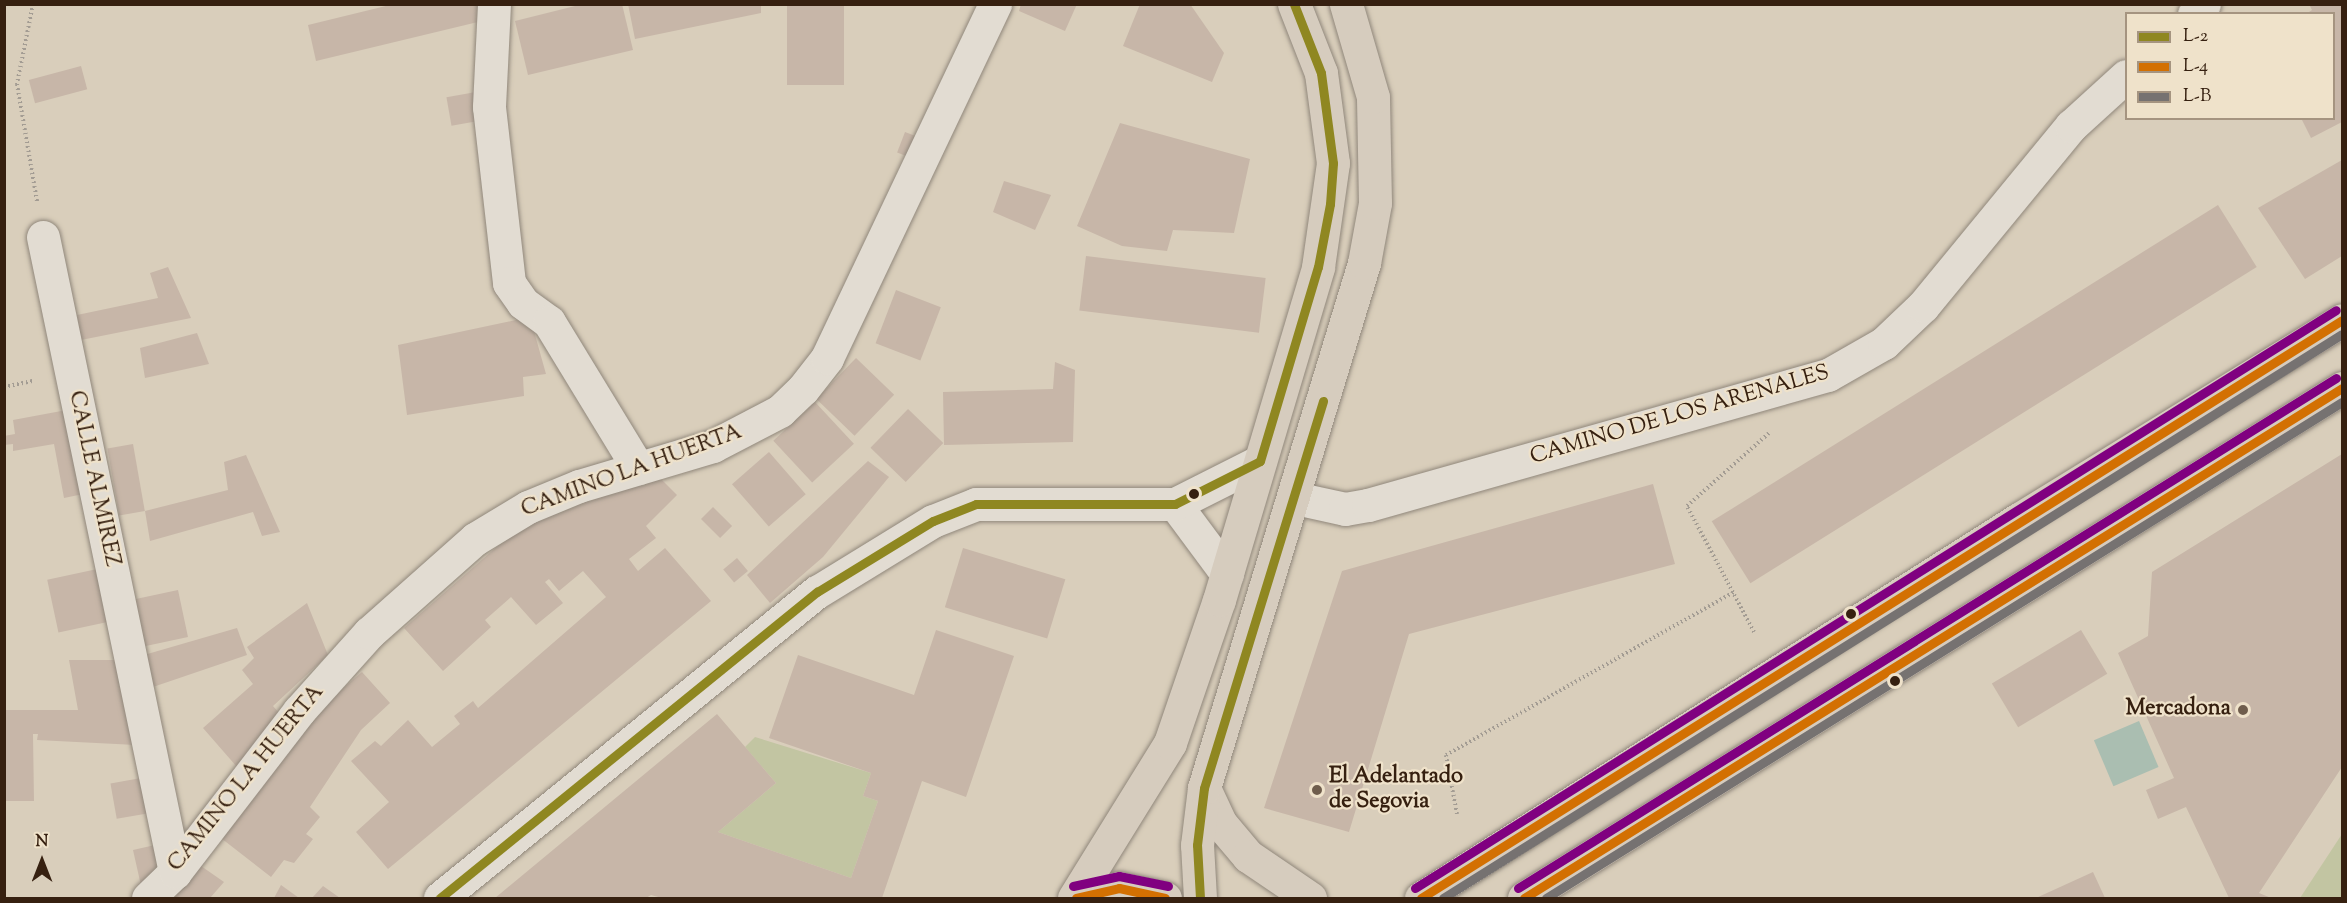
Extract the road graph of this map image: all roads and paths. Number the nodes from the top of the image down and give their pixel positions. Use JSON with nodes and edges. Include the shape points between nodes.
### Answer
{"nodes":[{"id":1,"x":33,"y":4,"type":"edge"},
{"id":2,"x":494,"y":4,"type":"edge"},
{"id":3,"x":995,"y":4,"type":"edge"},
{"id":4,"x":1294,"y":4,"type":"edge"},
{"id":5,"x":1346,"y":4,"type":"edge"},
{"id":6,"x":2125,"y":78,"type":"edge"},
{"id":7,"x":43,"y":237,"type":"joint"},
{"id":8,"x":2343,"y":320,"type":"edge"},
{"id":9,"x":1788,"y":388,"type":"junction"},
{"id":10,"x":2343,"y":388,"type":"edge"},
{"id":11,"x":1260,"y":461,"type":"junction"},
{"id":12,"x":638,"y":468,"type":"junction"},
{"id":13,"x":1295,"y":498,"type":"junction"},
{"id":14,"x":1174,"y":504,"type":"junction"},
{"id":15,"x":1227,"y":574,"type":"junction"},
{"id":16,"x":1734,"y":592,"type":"junction"},
{"id":17,"x":1754,"y":632,"type":"dead end"},
{"id":18,"x":1204,"y":788,"type":"junction"},
{"id":19,"x":1457,"y":814,"type":"dead end"},
{"id":20,"x":175,"y":872,"type":"junction"},
{"id":21,"x":148,"y":898,"type":"edge"},
{"id":22,"x":440,"y":898,"type":"edge"},
{"id":23,"x":1075,"y":898,"type":"edge"},
{"id":24,"x":1165,"y":898,"type":"edge"},
{"id":25,"x":1200,"y":898,"type":"edge"},
{"id":26,"x":1310,"y":898,"type":"edge"},
{"id":27,"x":1421,"y":898,"type":"edge"},
{"id":28,"x":1524,"y":898,"type":"edge"}],
"edges":[{"from":1,"to":7,"type":"path","via":[[17,84]]},
{"from":2,"to":12,"type":"street","via":[[489,107],[509,283],[523,303],[549,322]]},
{"from":3,"to":12,"type":"street","name":"CAMINO LA HUERTA","via":[[827,358],[803,389],[751,429],[713,446]]},
{"from":4,"to":11,"type":"highway","via":[[1321,73],[1333,163],[1330,204],[1318,267]]},
{"from":5,"to":13,"type":"highway","via":[[1373,97],[1375,203],[1364,262]]},
{"from":6,"to":9,"type":"street","name":"CAMINO DE LOS ARENALES","via":[[2071,126],[1923,306],[1884,343],[1828,375]]},
{"from":7,"to":20,"type":"street","name":"CALLE ALMIREZ"},
{"from":8,"to":27,"type":"highway","via":[[2019,519]]},
{"from":9,"to":13,"type":"street","name":"CAMINO DE LOS ARENALES","via":[[1355,508]]},
{"from":9,"to":16,"type":"path","via":[[1778,426],[1688,506]]},
{"from":10,"to":28,"type":"highway"},
{"from":11,"to":14,"type":"street"},
{"from":11,"to":15,"type":"highway"},
{"from":12,"to":20,"type":"street","name":"CAMINO LA HUERTA","via":[[528,507],[475,538],[369,633],[299,711]]},
{"from":13,"to":18,"type":"highway"},
{"from":14,"to":15,"type":"street"},
{"from":14,"to":22,"type":"street","via":[[976,504],[906,535],[817,592]]},
{"from":15,"to":23,"type":"highway","via":[[1170,743]]},
{"from":16,"to":17,"type":"path"},
{"from":16,"to":19,"type":"path","via":[[1446,755]]},
{"from":18,"to":25,"type":"highway","via":[[1197,845]]},
{"from":18,"to":26,"type":"highway","via":[[1221,824],[1248,856]]},
{"from":20,"to":21,"type":"street","name":"CAMINO LA HUERTA"},
{"from":23,"to":24,"type":"highway","via":[[1119,888]]}]}
